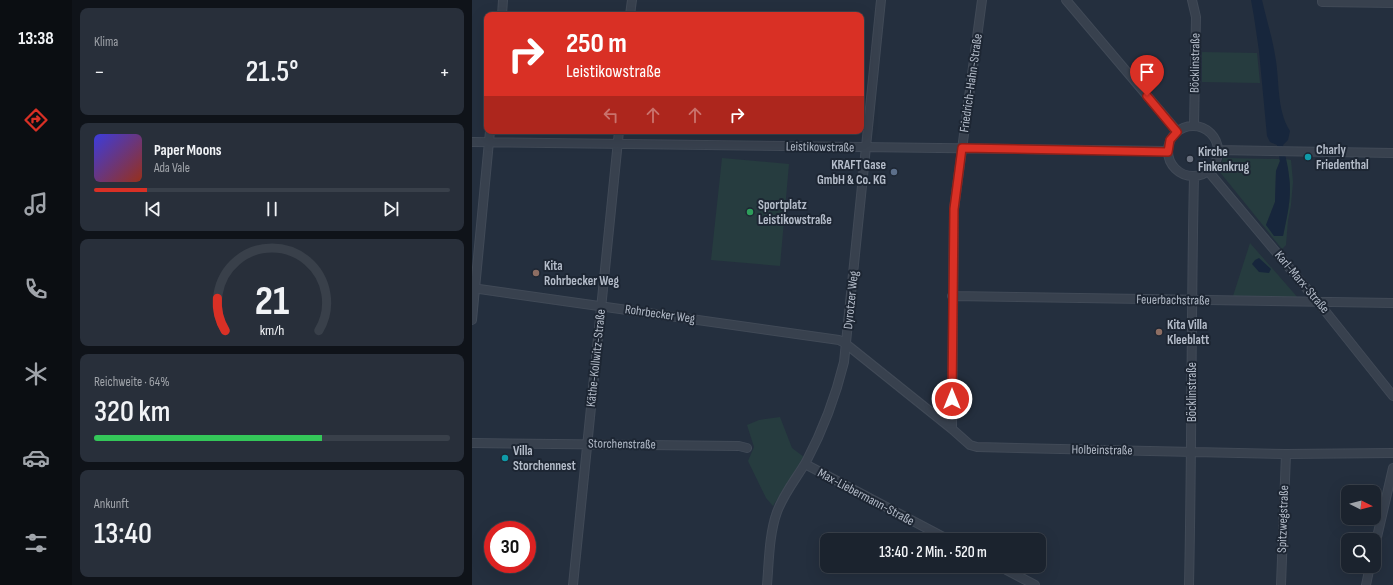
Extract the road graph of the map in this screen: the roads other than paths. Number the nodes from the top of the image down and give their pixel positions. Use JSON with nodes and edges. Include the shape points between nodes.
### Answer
{"nodes":[{"id":1,"x":503,"y":0,"type":"edge"},
{"id":2,"x":632,"y":0,"type":"edge"},
{"id":3,"x":881,"y":0,"type":"edge"},
{"id":4,"x":982,"y":0,"type":"edge"},
{"id":5,"x":1066,"y":0,"type":"edge"},
{"id":6,"x":1192,"y":0,"type":"edge"},
{"id":7,"x":1322,"y":0,"type":"edge"},
{"id":8,"x":1393,"y":3,"type":"edge"},
{"id":9,"x":502,"y":12,"type":"edge"},
{"id":10,"x":630,"y":12,"type":"edge"},
{"id":11,"x":1194,"y":126,"type":"junction"},
{"id":12,"x":1177,"y":132,"type":"junction"},
{"id":13,"x":490,"y":134,"type":"edge"},
{"id":14,"x":619,"y":134,"type":"edge"},
{"id":15,"x":472,"y":142,"type":"edge"},
{"id":16,"x":489,"y":142,"type":"junction"},
{"id":17,"x":618,"y":144,"type":"junction"},
{"id":18,"x":866,"y":147,"type":"junction"},
{"id":19,"x":962,"y":148,"type":"junction"},
{"id":20,"x":1218,"y":150,"type":"junction"},
{"id":21,"x":1168,"y":152,"type":"junction"},
{"id":22,"x":1393,"y":153,"type":"edge"},
{"id":23,"x":1208,"y":171,"type":"junction"},
{"id":24,"x":1194,"y":176,"type":"junction"},
{"id":25,"x":474,"y":289,"type":"edge"},
{"id":26,"x":952,"y":296,"type":"junction"},
{"id":27,"x":1191,"y":300,"type":"junction"},
{"id":28,"x":1318,"y":302,"type":"junction"},
{"id":29,"x":1393,"y":303,"type":"edge"},
{"id":30,"x":602,"y":306,"type":"junction"},
{"id":31,"x":472,"y":320,"type":"edge"},
{"id":32,"x":846,"y":344,"type":"junction"},
{"id":33,"x":1393,"y":396,"type":"edge"},
{"id":34,"x":952,"y":429,"type":"junction"},
{"id":35,"x":472,"y":443,"type":"edge"},
{"id":36,"x":587,"y":444,"type":"junction"},
{"id":37,"x":747,"y":448,"type":"dead end"},
{"id":38,"x":1192,"y":452,"type":"junction"},
{"id":39,"x":1393,"y":453,"type":"edge"},
{"id":40,"x":1286,"y":454,"type":"junction"},
{"id":41,"x":805,"y":464,"type":"junction"},
{"id":42,"x":1393,"y":468,"type":"edge"},
{"id":43,"x":936,"y":533,"type":"edge"},
{"id":44,"x":1378,"y":533,"type":"edge"},
{"id":45,"x":1012,"y":573,"type":"edge"},
{"id":46,"x":1369,"y":573,"type":"edge"},
{"id":47,"x":574,"y":585,"type":"edge"},
{"id":48,"x":767,"y":585,"type":"edge"},
{"id":49,"x":1035,"y":585,"type":"edge"},
{"id":50,"x":1189,"y":585,"type":"edge"},
{"id":51,"x":1281,"y":585,"type":"edge"},
{"id":52,"x":1366,"y":585,"type":"edge"}],
"edges":[{"from":1,"to":9,"type":"street"},
{"from":2,"to":10,"type":"street"},
{"from":3,"to":18,"type":"street","name":"Dyrotzer Weg"},
{"from":4,"to":19,"type":"street","name":"Friedrich-Hahn-Straße"},
{"from":5,"to":12,"type":"street"},
{"from":6,"to":11,"type":"street","name":"Böcklinstraße","via":[[1196,17]]},
{"from":7,"to":8,"type":"street"},
{"from":11,"to":12,"type":"street","via":[[1185,127]]},
{"from":11,"to":20,"type":"street","via":[[1211,133]]},
{"from":12,"to":21,"type":"street","via":[[1170,140]]},
{"from":13,"to":16,"type":"street"},
{"from":14,"to":17,"type":"street","name":"Käthe-Kollwitz-Straße"},
{"from":15,"to":16,"type":"street","name":"Leistikowstraße"},
{"from":16,"to":17,"type":"street","name":"Leistikowstraße"},
{"from":16,"to":25,"type":"street"},
{"from":17,"to":18,"type":"street","name":"Leistikowstraße"},
{"from":17,"to":30,"type":"street","name":"Käthe-Kollwitz-Straße"},
{"from":18,"to":19,"type":"street","name":"Leistikowstraße"},
{"from":18,"to":32,"type":"street","name":"Dyrotzer Weg"},
{"from":19,"to":21,"type":"street","name":"Leistikowstraße"},
{"from":19,"to":26,"type":"street","name":"Friedrich-Hahn-Straße","via":[[954,209]]},
{"from":20,"to":22,"type":"street"},
{"from":20,"to":23,"type":"street","via":[[1214,165]]},
{"from":21,"to":24,"type":"street","via":[[1170,161],[1176,169]]},
{"from":23,"to":24,"type":"street"},
{"from":23,"to":28,"type":"street","name":"Karl-Marx-Straße"},
{"from":24,"to":27,"type":"street","name":"Böcklinstraße"},
{"from":25,"to":30,"type":"street","name":"Rohrbecker Weg"},
{"from":25,"to":31,"type":"street"},
{"from":26,"to":27,"type":"street","name":"Feuerbachstraße"},
{"from":26,"to":34,"type":"street","name":"Friedrich-Hahn-Straße"},
{"from":27,"to":28,"type":"street","name":"Feuerbachstraße"},
{"from":27,"to":38,"type":"street","name":"Böcklinstraße"},
{"from":28,"to":29,"type":"street","name":"Feuerbachstraße"},
{"from":28,"to":33,"type":"street","name":"Karl-Marx-Straße"},
{"from":30,"to":32,"type":"street","name":"Rohrbecker Weg","via":[[838,340]]},
{"from":30,"to":36,"type":"street","name":"Käthe-Kollwitz-Straße"},
{"from":32,"to":34,"type":"street","name":"Holbeinstraße"},
{"from":32,"to":41,"type":"street","name":"Dyrotzer Weg","via":[[838,389]]},
{"from":34,"to":38,"type":"street","name":"Holbeinstraße","via":[[970,445],[977,447]]},
{"from":35,"to":36,"type":"street","name":"Storchenstraße"},
{"from":36,"to":37,"type":"street","name":"Storchenstraße"},
{"from":36,"to":47,"type":"street","name":"Käthe-Kollwitz-Straße"},
{"from":38,"to":40,"type":"street","name":"Holbeinstraße"},
{"from":38,"to":50,"type":"street","name":"Böcklinstraße"},
{"from":39,"to":40,"type":"street","name":"Holbeinstraße"},
{"from":40,"to":51,"type":"street","name":"Spitzwegstraße"},
{"from":41,"to":43,"type":"street","name":"Max-Liebermann-Straße"},
{"from":41,"to":48,"type":"street","name":"Dyrotzer Weg","via":[[783,497],[776,513]]},
{"from":42,"to":44,"type":"street"},
{"from":45,"to":49,"type":"street"},
{"from":46,"to":52,"type":"street"}]}
